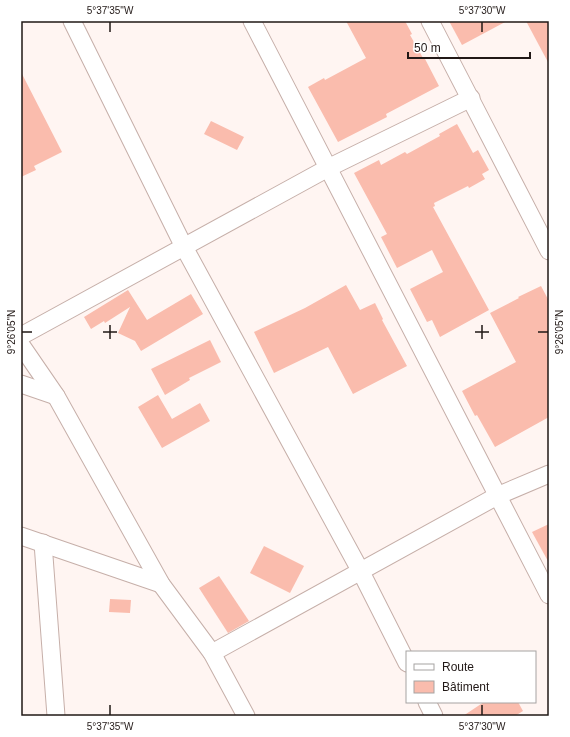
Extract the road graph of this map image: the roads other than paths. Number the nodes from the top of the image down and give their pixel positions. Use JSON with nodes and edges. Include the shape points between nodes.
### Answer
{"nodes":[{"id":1,"x":72,"y":21,"type":"edge"},
{"id":2,"x":252,"y":21,"type":"edge"},
{"id":3,"x":430,"y":21,"type":"edge"},
{"id":4,"x":471,"y":98,"type":"junction"},
{"id":5,"x":328,"y":168,"type":"junction"},
{"id":6,"x":184,"y":247,"type":"junction"},
{"id":7,"x":549,"y":249,"type":"edge"},
{"id":8,"x":21,"y":336,"type":"edge"},
{"id":9,"x":21,"y":345,"type":"edge"},
{"id":10,"x":21,"y":384,"type":"edge"},
{"id":11,"x":56,"y":396,"type":"junction"},
{"id":12,"x":549,"y":474,"type":"edge"},
{"id":13,"x":497,"y":496,"type":"junction"},
{"id":14,"x":21,"y":536,"type":"edge"},
{"id":15,"x":43,"y":543,"type":"junction"},
{"id":16,"x":361,"y":572,"type":"junction"},
{"id":17,"x":161,"y":584,"type":"junction"},
{"id":18,"x":549,"y":595,"type":"edge"},
{"id":19,"x":212,"y":653,"type":"junction"},
{"id":20,"x":406,"y":661,"type":"edge"},
{"id":21,"x":428,"y":703,"type":"edge"},
{"id":22,"x":56,"y":716,"type":"edge"},
{"id":23,"x":246,"y":716,"type":"edge"},
{"id":24,"x":434,"y":716,"type":"edge"}],
"edges":[{"from":1,"to":6,"type":"street"},
{"from":2,"to":5,"type":"street"},
{"from":3,"to":4,"type":"street"},
{"from":4,"to":5,"type":"street"},
{"from":4,"to":7,"type":"street"},
{"from":5,"to":6,"type":"street"},
{"from":5,"to":13,"type":"street"},
{"from":6,"to":8,"type":"street"},
{"from":6,"to":16,"type":"street"},
{"from":9,"to":11,"type":"street"},
{"from":10,"to":11,"type":"street"},
{"from":11,"to":17,"type":"street"},
{"from":12,"to":13,"type":"street"},
{"from":13,"to":16,"type":"street"},
{"from":13,"to":18,"type":"street"},
{"from":14,"to":15,"type":"street"},
{"from":15,"to":17,"type":"street"},
{"from":15,"to":22,"type":"street"},
{"from":16,"to":19,"type":"street"},
{"from":16,"to":20,"type":"street"},
{"from":17,"to":19,"type":"street"},
{"from":19,"to":23,"type":"street"},
{"from":21,"to":24,"type":"street"}]}
